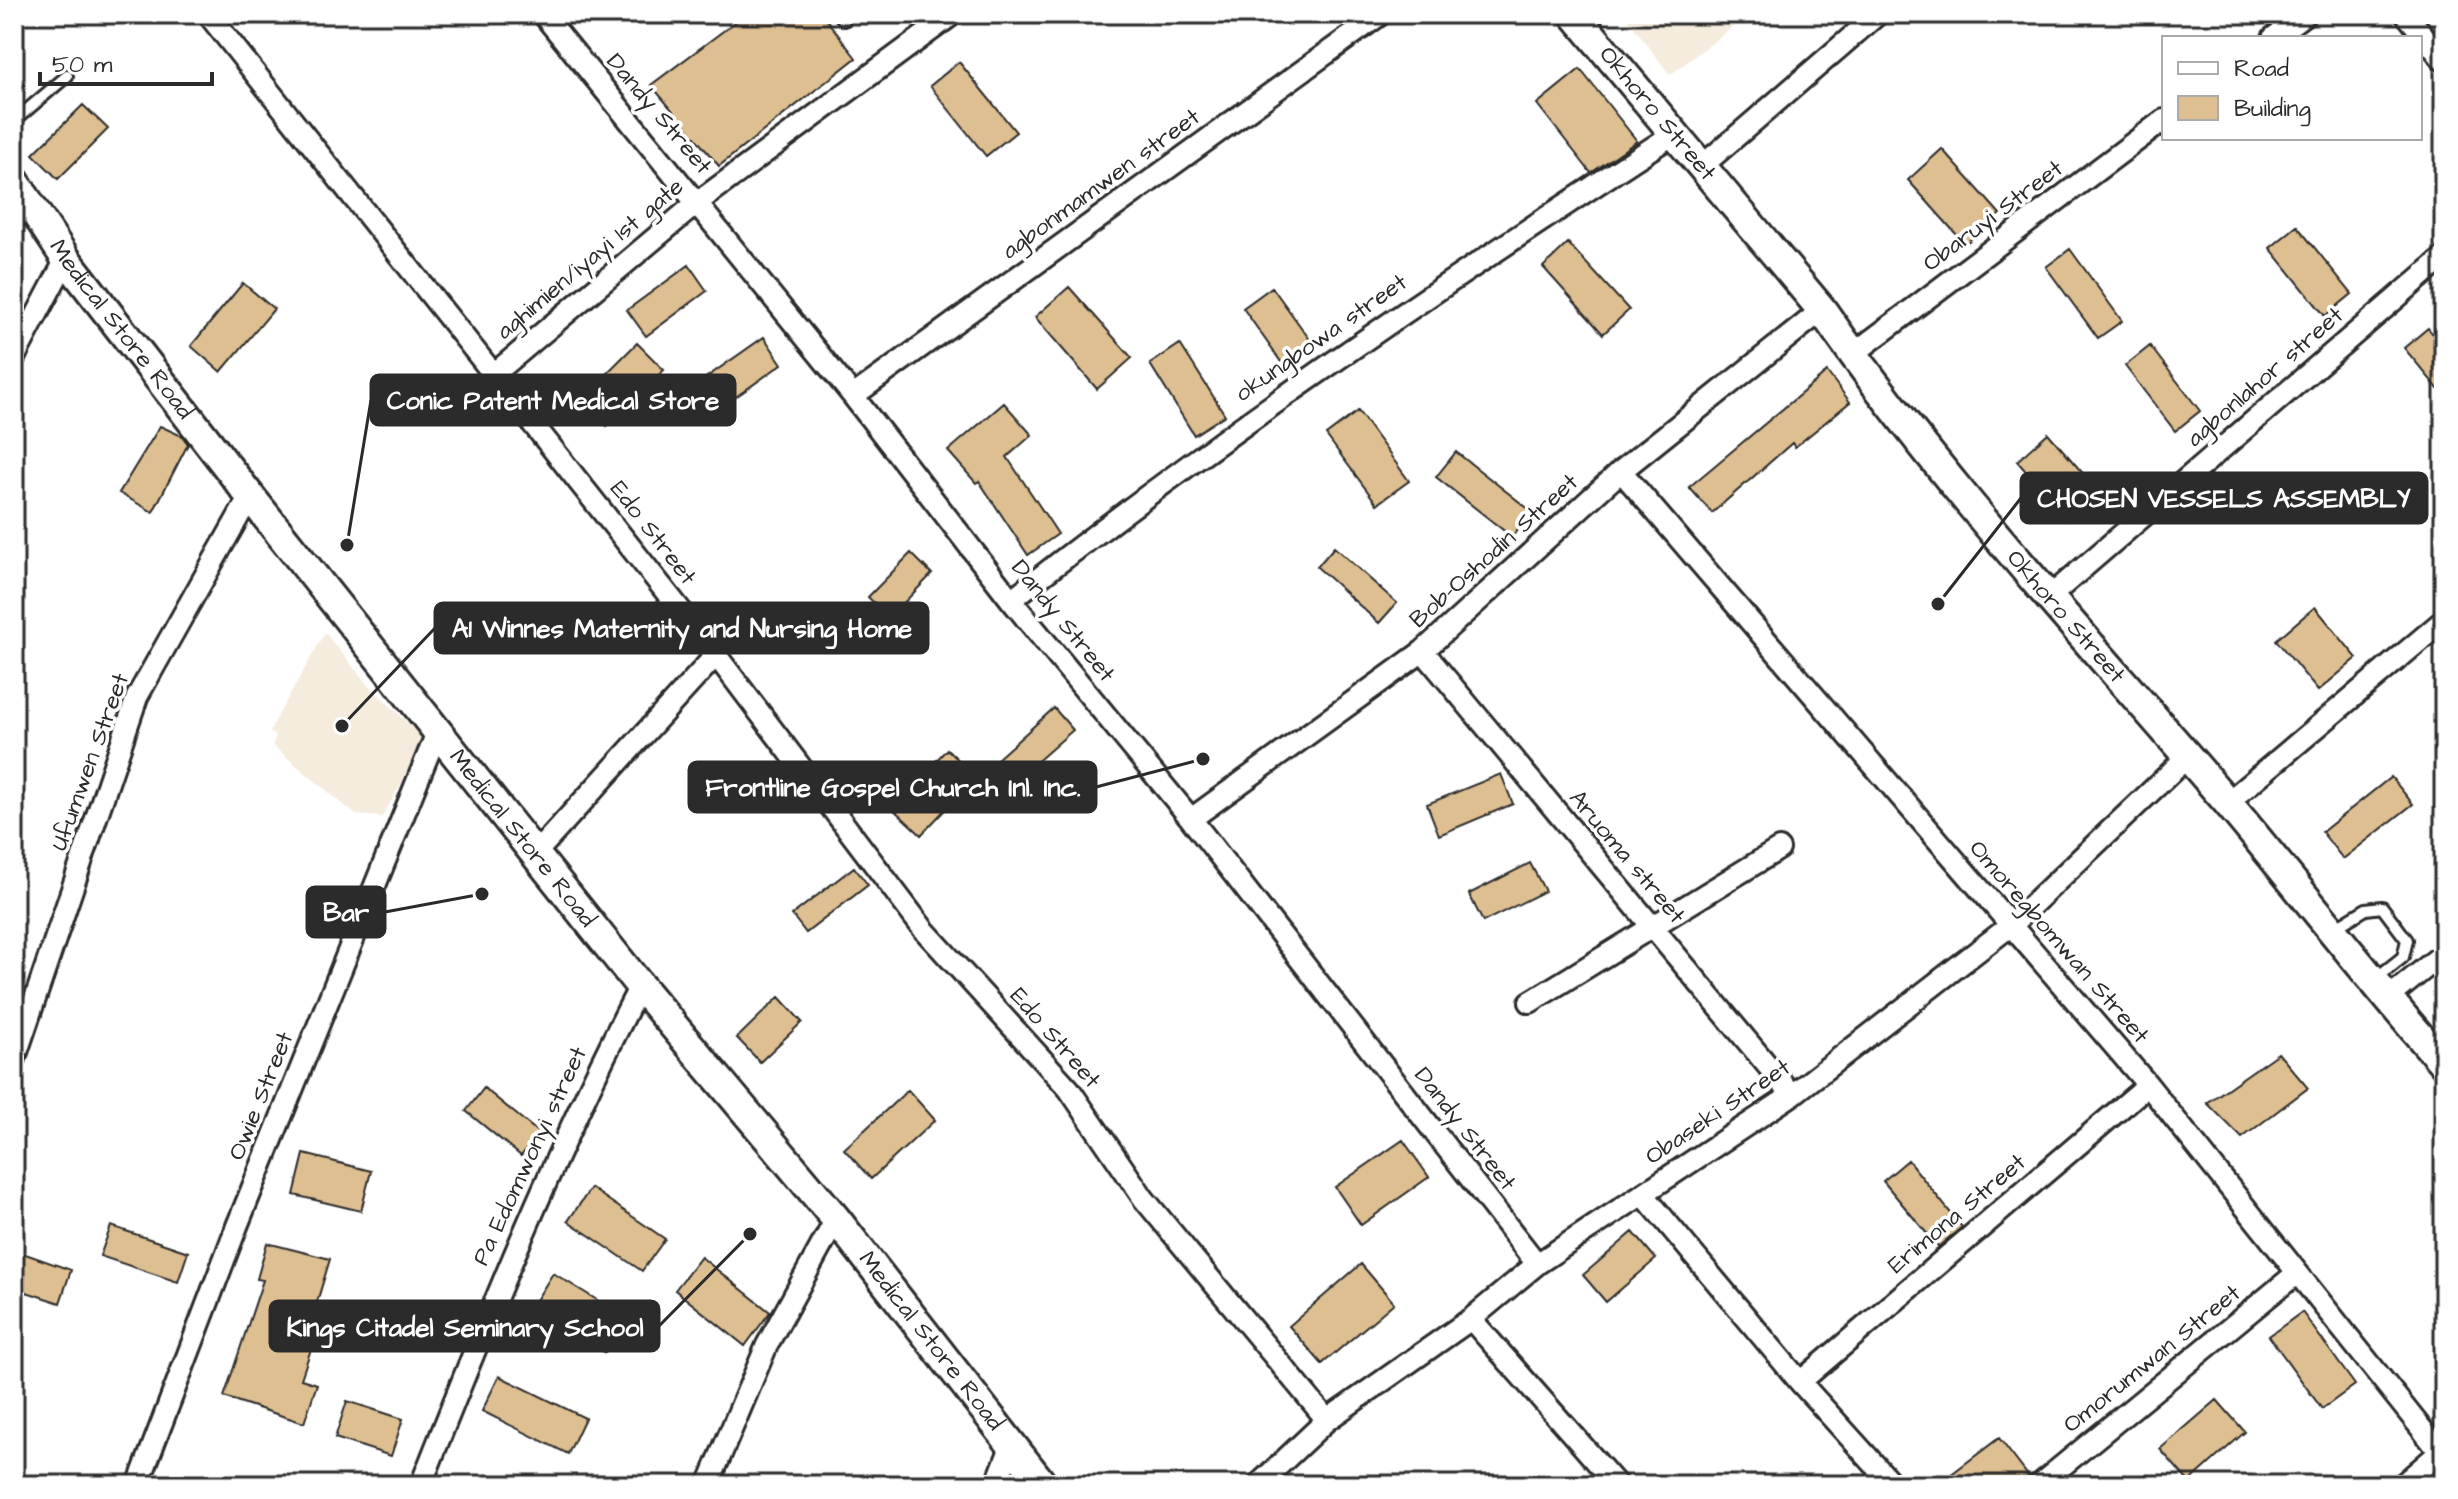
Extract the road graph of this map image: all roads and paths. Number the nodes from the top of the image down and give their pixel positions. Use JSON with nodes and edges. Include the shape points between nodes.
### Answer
{"nodes":[{"id":1,"x":208,"y":14,"type":"edge"},
{"id":2,"x":543,"y":14,"type":"edge"},
{"id":3,"x":953,"y":14,"type":"edge"},
{"id":4,"x":1381,"y":14,"type":"edge"},
{"id":5,"x":1574,"y":14,"type":"edge"},
{"id":6,"x":1878,"y":14,"type":"edge"},
{"id":7,"x":2305,"y":14,"type":"edge"},
{"id":8,"x":2406,"y":14,"type":"edge"},
{"id":9,"x":2276,"y":36,"type":"edge"},
{"id":10,"x":2444,"y":61,"type":"edge"},
{"id":11,"x":67,"y":76,"type":"dead end"},
{"id":12,"x":14,"y":121,"type":"edge"},
{"id":13,"x":2162,"y":122,"type":"edge"},
{"id":14,"x":1672,"y":135,"type":"junction"},
{"id":15,"x":1702,"y":166,"type":"junction"},
{"id":16,"x":14,"y":180,"type":"edge"},
{"id":17,"x":698,"y":202,"type":"junction"},
{"id":18,"x":2444,"y":257,"type":"edge"},
{"id":19,"x":66,"y":259,"type":"junction"},
{"id":20,"x":1822,"y":310,"type":"junction"},
{"id":21,"x":1853,"y":354,"type":"junction"},
{"id":22,"x":14,"y":358,"type":"edge"},
{"id":23,"x":494,"y":374,"type":"junction"},
{"id":24,"x":853,"y":396,"type":"junction"},
{"id":25,"x":1621,"y":471,"type":"junction"},
{"id":26,"x":250,"y":496,"type":"junction"},
{"id":27,"x":2047,"y":599,"type":"junction"},
{"id":28,"x":1011,"y":600,"type":"junction"},
{"id":29,"x":2444,"y":620,"type":"edge"},
{"id":30,"x":1423,"y":651,"type":"junction"},
{"id":31,"x":716,"y":655,"type":"junction"},
{"id":32,"x":438,"y":730,"type":"junction"},
{"id":33,"x":2187,"y":757,"type":"junction"},
{"id":34,"x":2227,"y":803,"type":"junction"},
{"id":35,"x":1191,"y":819,"type":"junction"},
{"id":36,"x":1779,"y":849,"type":"dead end"},
{"id":37,"x":534,"y":855,"type":"junction"},
{"id":38,"x":2010,"y":926,"type":"junction"},
{"id":39,"x":1652,"y":928,"type":"junction"},
{"id":40,"x":2331,"y":930,"type":"junction"},
{"id":41,"x":2444,"y":953,"type":"edge"},
{"id":42,"x":640,"y":986,"type":"junction"},
{"id":43,"x":2380,"y":990,"type":"junction"},
{"id":44,"x":1530,"y":1002,"type":"dead end"},
{"id":45,"x":14,"y":1061,"type":"edge"},
{"id":46,"x":2444,"y":1064,"type":"edge"},
{"id":47,"x":2148,"y":1085,"type":"junction"},
{"id":48,"x":1792,"y":1095,"type":"junction"},
{"id":49,"x":1643,"y":1194,"type":"junction"},
{"id":50,"x":836,"y":1219,"type":"junction"},
{"id":51,"x":1537,"y":1264,"type":"junction"},
{"id":52,"x":2297,"y":1273,"type":"junction"},
{"id":53,"x":1471,"y":1319,"type":"junction"},
{"id":54,"x":1800,"y":1382,"type":"junction"},
{"id":55,"x":1327,"y":1420,"type":"junction"},
{"id":56,"x":1011,"y":1447,"type":"junction"},
{"id":57,"x":2442,"y":1455,"type":"edge"},
{"id":58,"x":138,"y":1485,"type":"edge"},
{"id":59,"x":421,"y":1485,"type":"edge"},
{"id":60,"x":708,"y":1485,"type":"edge"},
{"id":61,"x":996,"y":1485,"type":"edge"},
{"id":62,"x":1043,"y":1485,"type":"edge"},
{"id":63,"x":1258,"y":1485,"type":"edge"},
{"id":64,"x":1617,"y":1485,"type":"edge"},
{"id":65,"x":1893,"y":1485,"type":"edge"},
{"id":66,"x":2039,"y":1485,"type":"edge"},
{"id":67,"x":2402,"y":1485,"type":"edge"}],
"edges":[{"from":1,"to":23,"type":"street","name":"Edo Street"},
{"from":2,"to":17,"type":"street","name":"Dandy Street"},
{"from":3,"to":17,"type":"street","name":"aghimien/iyayi 1st gate"},
{"from":4,"to":24,"type":"street","name":"agbonmamwen street"},
{"from":5,"to":14,"type":"street","name":"Okhoro Street"},
{"from":6,"to":15,"type":"street"},
{"from":7,"to":9,"type":"street"},
{"from":8,"to":10,"type":"street"},
{"from":11,"to":12,"type":"lane"},
{"from":13,"to":21,"type":"street","name":"Obaruyi Street"},
{"from":14,"to":15,"type":"street","name":"Okhoro Street"},
{"from":14,"to":28,"type":"street","name":"okungbowa street","via":[[1414,304],[1150,491]]},
{"from":15,"to":20,"type":"street","name":"Okhoro Street"},
{"from":16,"to":19,"type":"street","name":"Medical Store Road"},
{"from":17,"to":23,"type":"street","name":"aghimien/iyayi 1st gate"},
{"from":17,"to":24,"type":"street","name":"Dandy Street"},
{"from":18,"to":27,"type":"street","name":"agbonlahor street"},
{"from":19,"to":22,"type":"street"},
{"from":19,"to":26,"type":"street","name":"Medical Store Road"},
{"from":20,"to":21,"type":"street","name":"Okhoro Street"},
{"from":20,"to":25,"type":"street","name":"Bob-Oshodin Street"},
{"from":21,"to":27,"type":"street","name":"Okhoro Street"},
{"from":23,"to":31,"type":"street","name":"Edo Street"},
{"from":24,"to":28,"type":"street","name":"Dandy Street"},
{"from":25,"to":30,"type":"street","name":"Bob-Oshodin Street"},
{"from":25,"to":38,"type":"street","name":"Omoregbomwan Street"},
{"from":26,"to":32,"type":"street","name":"Medical Store Road"},
{"from":26,"to":45,"type":"street","name":"Ufumwen Street","via":[[137,697]]},
{"from":27,"to":33,"type":"street","name":"Okhoro Street"},
{"from":28,"to":35,"type":"street","name":"Dandy Street"},
{"from":29,"to":34,"type":"street"},
{"from":30,"to":35,"type":"street","name":"Bob-Oshodin Street"},
{"from":30,"to":39,"type":"street","name":"Aruoma street"},
{"from":31,"to":37,"type":"street"},
{"from":31,"to":55,"type":"street","name":"Edo Street","via":[[924,930],[1069,1089],[1144,1199]]},
{"from":32,"to":37,"type":"street","name":"Medical Store Road"},
{"from":32,"to":58,"type":"street","name":"Owie Street"},
{"from":33,"to":34,"type":"street","name":"Okhoro Street"},
{"from":33,"to":38,"type":"street","name":"Obaseki Street"},
{"from":34,"to":40,"type":"street","name":"Okhoro Street"},
{"from":35,"to":51,"type":"street","name":"Dandy Street"},
{"from":36,"to":39,"type":"street"},
{"from":37,"to":42,"type":"street","name":"Medical Store Road"},
{"from":38,"to":47,"type":"street","name":"Omoregbomwan Street"},
{"from":38,"to":48,"type":"street","name":"Obaseki Street"},
{"from":39,"to":44,"type":"street"},
{"from":39,"to":48,"type":"street","name":"Aruoma street"},
{"from":40,"to":43,"type":"street","name":"Okhoro Street"},
{"from":40,"to":43,"type":"lane","via":[[2366,909],[2382,907],[2397,924],[2407,940],[2403,957]]},
{"from":41,"to":43,"type":"street"},
{"from":42,"to":50,"type":"street","name":"Medical Store Road"},
{"from":42,"to":59,"type":"street","name":"Pa Edomwonyi street","via":[[586,1089],[502,1278]]},
{"from":43,"to":46,"type":"street","name":"Okhoro Street"},
{"from":47,"to":52,"type":"street","name":"Omoregbomwan Street"},
{"from":47,"to":54,"type":"street","name":"Erimona Street"},
{"from":48,"to":49,"type":"street","name":"Obaseki Street"},
{"from":49,"to":51,"type":"street","name":"Obaseki Street"},
{"from":49,"to":54,"type":"street"},
{"from":50,"to":56,"type":"street","name":"Medical Store Road"},
{"from":50,"to":60,"type":"street","via":[[767,1345]]},
{"from":51,"to":53,"type":"street","name":"Obaseki Street"},
{"from":52,"to":57,"type":"street","name":"Omoregbomwan Street"},
{"from":52,"to":66,"type":"street","name":"Omorumwan Street"},
{"from":53,"to":55,"type":"street","name":"Obaseki Street"},
{"from":53,"to":64,"type":"street"},
{"from":54,"to":65,"type":"street"},
{"from":55,"to":63,"type":"street","name":"Obaseki Street"},
{"from":56,"to":61,"type":"street"},
{"from":56,"to":62,"type":"street","name":"Medical Store Road"},
{"from":57,"to":67,"type":"street"}]}
